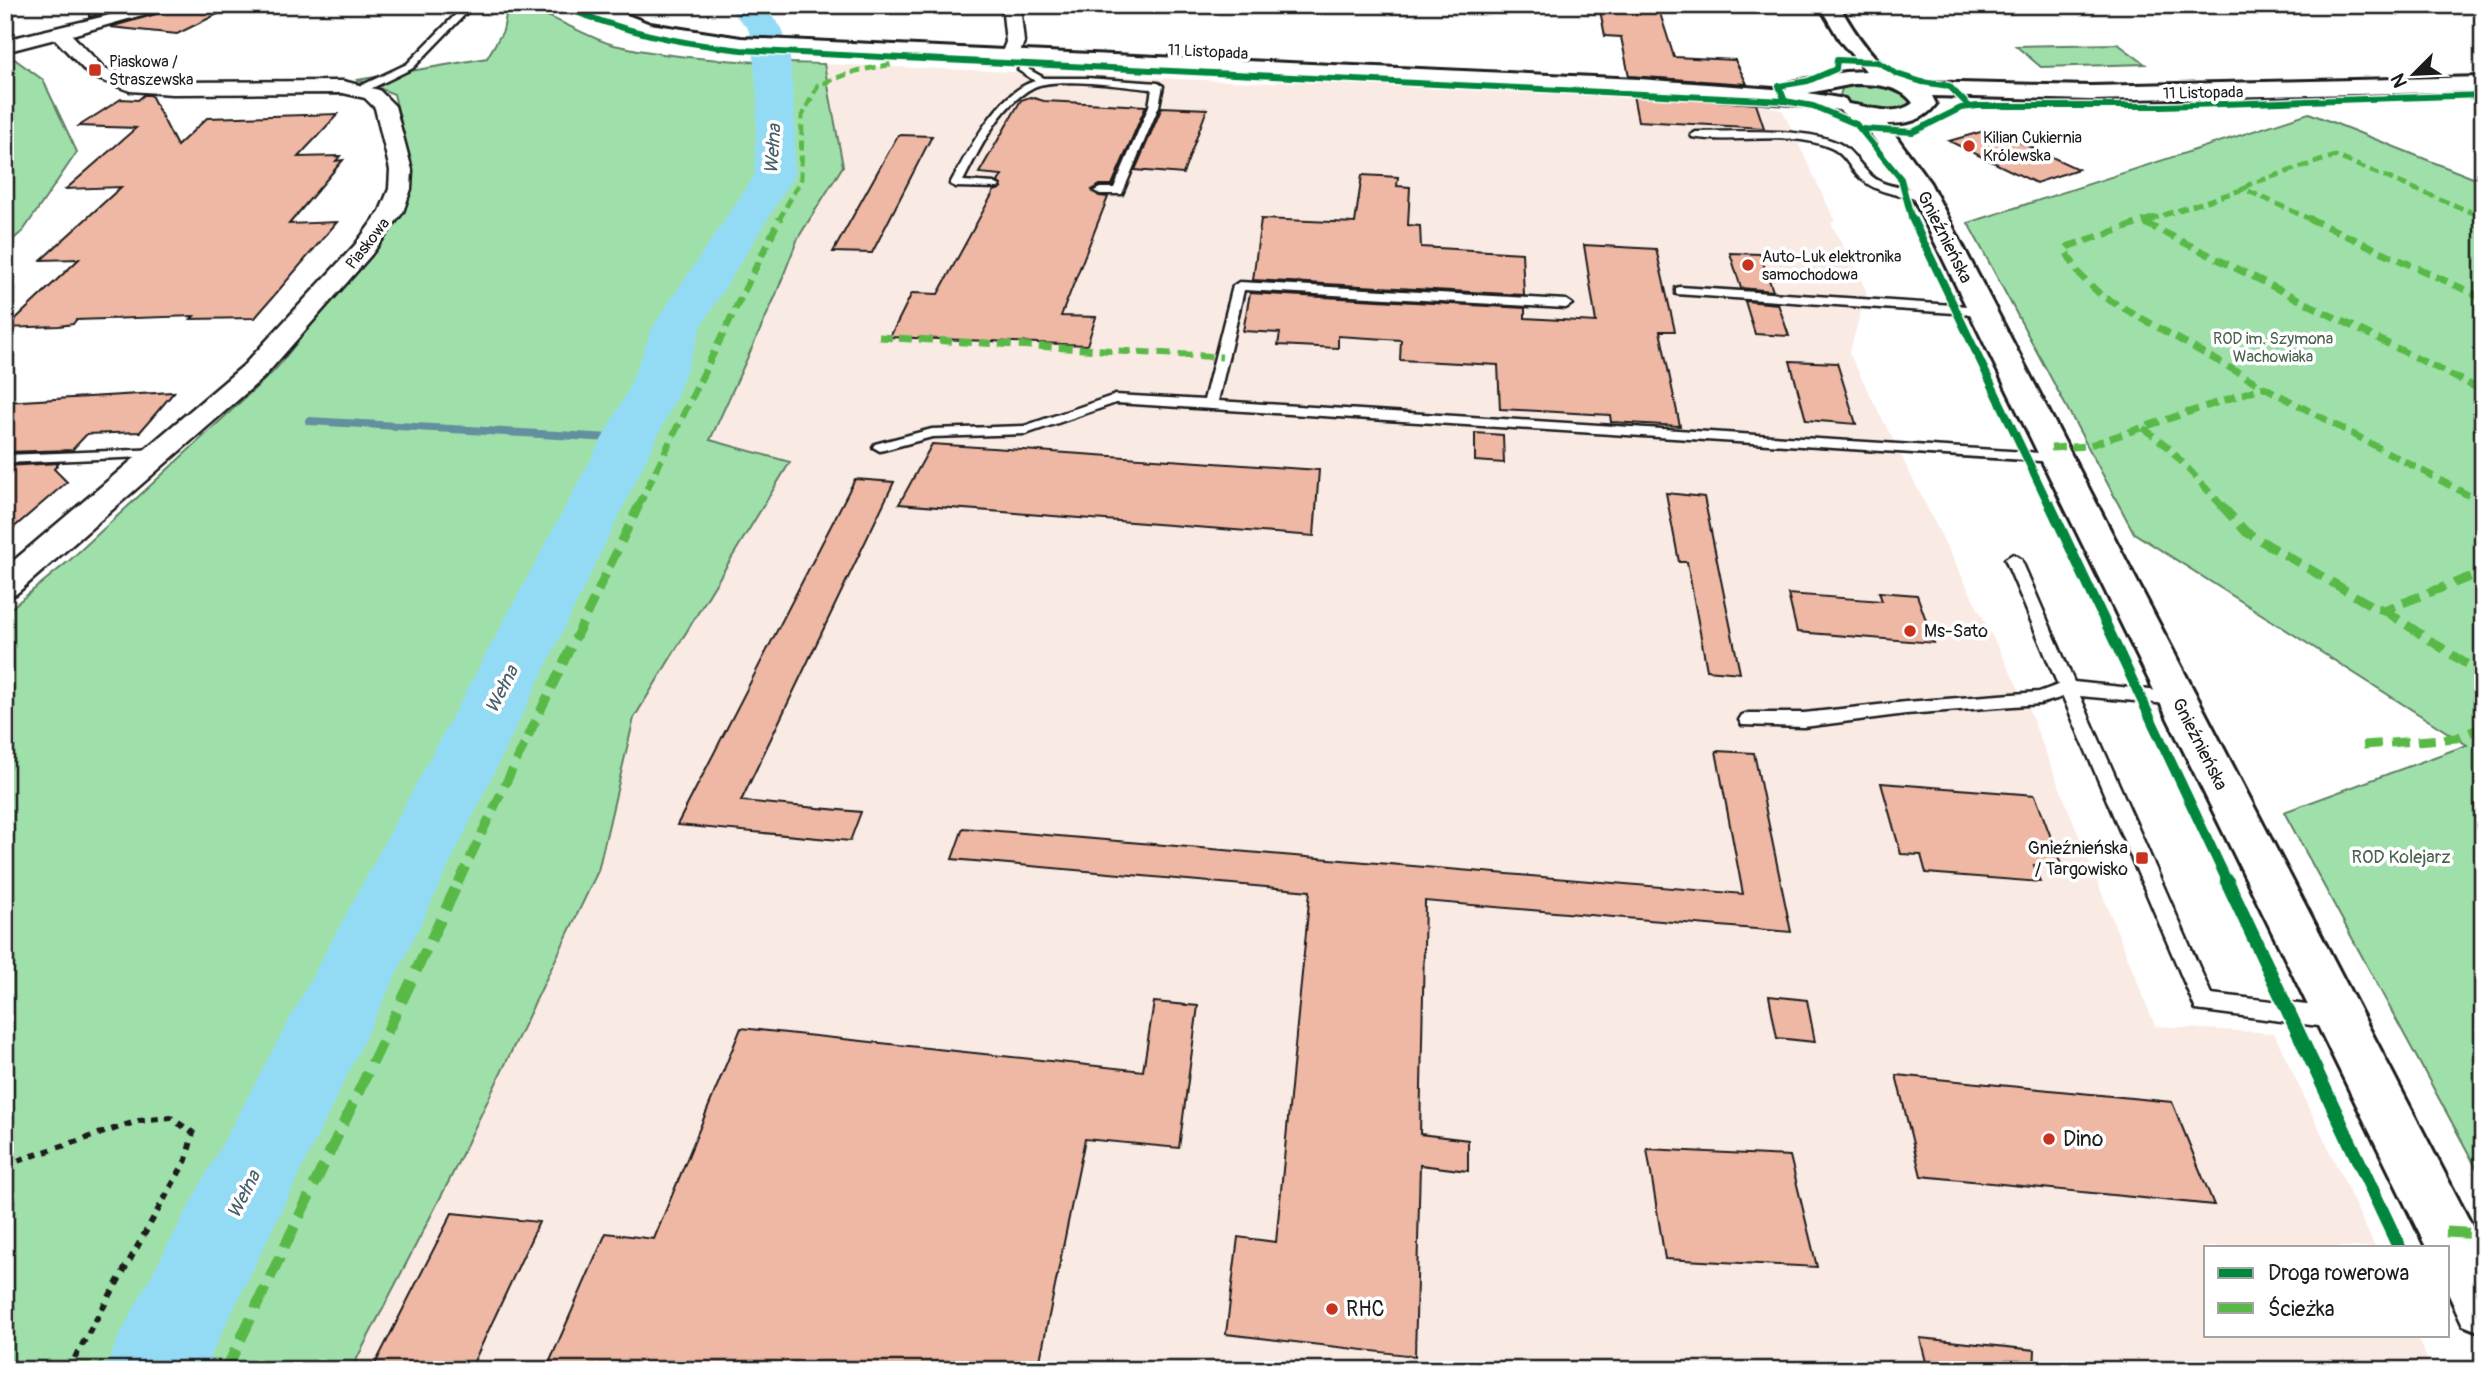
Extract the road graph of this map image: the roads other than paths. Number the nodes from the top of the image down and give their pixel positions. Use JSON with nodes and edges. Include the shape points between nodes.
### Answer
{"nodes":[{"id":1,"x":157,"y":5,"type":"edge"},
{"id":2,"x":470,"y":5,"type":"edge"},
{"id":3,"x":583,"y":5,"type":"edge"},
{"id":4,"x":1011,"y":5,"type":"edge"},
{"id":5,"x":1834,"y":14,"type":"edge"},
{"id":6,"x":59,"y":33,"type":"junction"},
{"id":7,"x":5,"y":46,"type":"edge"},
{"id":8,"x":1021,"y":61,"type":"junction"},
{"id":9,"x":1010,"y":79,"type":"dead end"},
{"id":10,"x":1042,"y":80,"type":"junction"},
{"id":11,"x":2483,"y":84,"type":"edge"},
{"id":12,"x":360,"y":90,"type":"junction"},
{"id":13,"x":1842,"y":94,"type":"junction"},
{"id":14,"x":1909,"y":99,"type":"junction"},
{"id":15,"x":1696,"y":135,"type":"dead end"},
{"id":16,"x":994,"y":186,"type":"dead end"},
{"id":17,"x":1921,"y":189,"type":"junction"},
{"id":18,"x":1100,"y":191,"type":"dead end"},
{"id":19,"x":1680,"y":290,"type":"dead end"},
{"id":20,"x":1566,"y":304,"type":"dead end"},
{"id":21,"x":1983,"y":312,"type":"junction"},
{"id":22,"x":1210,"y":405,"type":"junction"},
{"id":23,"x":880,"y":447,"type":"dead end"},
{"id":24,"x":162,"y":453,"type":"junction"},
{"id":25,"x":2056,"y":458,"type":"junction"},
{"id":26,"x":5,"y":459,"type":"edge"},
{"id":27,"x":2013,"y":559,"type":"dead end"},
{"id":28,"x":5,"y":586,"type":"edge"},
{"id":29,"x":2068,"y":688,"type":"junction"},
{"id":30,"x":2178,"y":699,"type":"junction"},
{"id":31,"x":1748,"y":720,"type":"dead end"},
{"id":32,"x":2338,"y":1018,"type":"junction"},
{"id":33,"x":2483,"y":1305,"type":"edge"}],
"edges":[{"from":1,"to":6,"type":"street"},
{"from":2,"to":12,"type":"lane","via":[[410,66]]},
{"from":3,"to":8,"type":"main road","name":"11 Listopada","via":[[646,29],[741,44]]},
{"from":4,"to":8,"type":"street"},
{"from":5,"to":13,"type":"main road","via":[[1850,71]]},
{"from":5,"to":14,"type":"main road","via":[[1872,66]]},
{"from":6,"to":7,"type":"street"},
{"from":6,"to":12,"type":"street","via":[[97,72],[130,85]]},
{"from":8,"to":9,"type":"lane"},
{"from":8,"to":10,"type":"lane"},
{"from":8,"to":13,"type":"main road","name":"11 Listopada","via":[[1639,86],[1789,97]]},
{"from":10,"to":16,"type":"lane","via":[[1010,99],[956,184]]},
{"from":10,"to":18,"type":"lane","via":[[1158,86],[1118,192]]},
{"from":11,"to":14,"type":"main road","name":"11 Listopada"},
{"from":12,"to":24,"type":"street","name":"Piaskowa","via":[[385,106],[401,170],[397,201],[363,250],[289,334]]},
{"from":13,"to":14,"type":"main road","via":[[1868,78]]},
{"from":13,"to":14,"type":"main road","via":[[1883,116]]},
{"from":13,"to":17,"type":"main road","name":"Gnieźnieńska","via":[[1879,129]]},
{"from":14,"to":17,"type":"main road","name":"Gnieźnieńska","via":[[1902,123]]},
{"from":15,"to":17,"type":"lane","via":[[1824,142],[1845,152],[1877,185],[1904,193]]},
{"from":17,"to":21,"type":"main road","name":"Gnieźnieńska"},
{"from":19,"to":21,"type":"lane"},
{"from":20,"to":22,"type":"lane","via":[[1239,286]]},
{"from":21,"to":25,"type":"main road","name":"Gnieźnieńska"},
{"from":22,"to":23,"type":"lane","via":[[1115,399],[1027,430],[932,433]]},
{"from":22,"to":25,"type":"lane"},
{"from":24,"to":26,"type":"lane"},
{"from":24,"to":28,"type":"street","name":"Piaskowa"},
{"from":25,"to":30,"type":"main road","name":"Gnieźnieńska"},
{"from":27,"to":29,"type":"lane"},
{"from":29,"to":30,"type":"lane"},
{"from":29,"to":31,"type":"lane","via":[[2040,698],[1804,720]]},
{"from":29,"to":32,"type":"lane","via":[[2204,1003]]},
{"from":30,"to":32,"type":"main road","name":"Gnieźnieńska"},
{"from":32,"to":33,"type":"main road","name":"Gnieźnieńska"}]}
